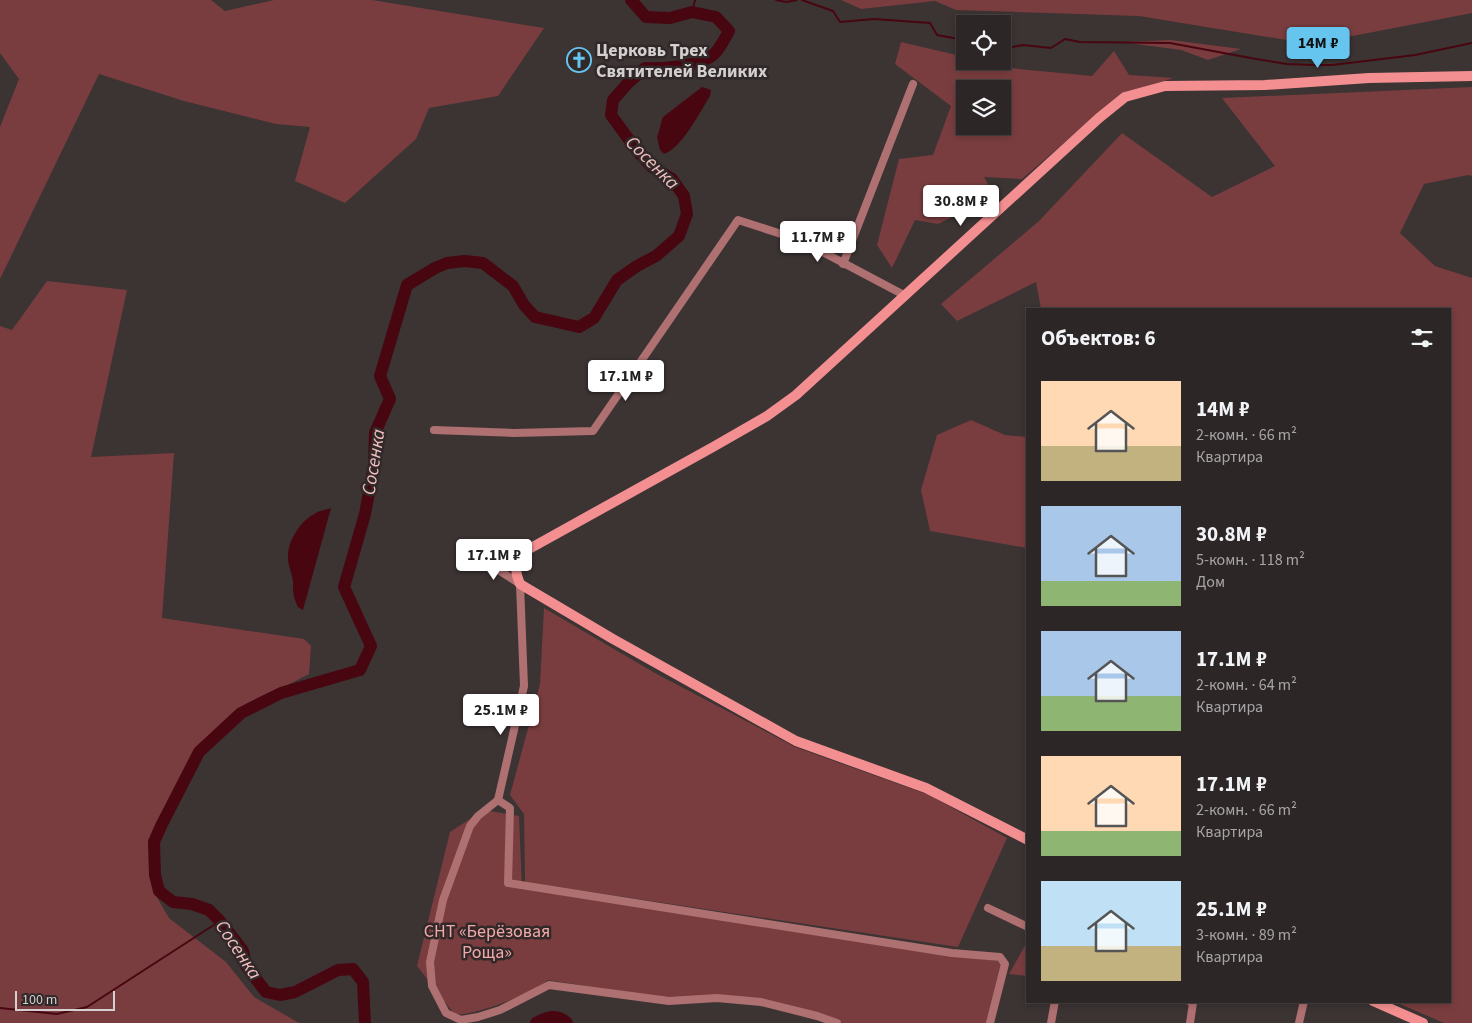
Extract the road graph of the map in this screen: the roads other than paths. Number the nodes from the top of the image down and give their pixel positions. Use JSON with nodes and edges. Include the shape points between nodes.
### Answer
{"nodes":[{"id":1,"x":1472,"y":76,"type":"edge"},
{"id":2,"x":913,"y":84,"type":"dead end"},
{"id":3,"x":843,"y":264,"type":"junction"},
{"id":4,"x":904,"y":296,"type":"junction"},
{"id":5,"x":434,"y":430,"type":"dead end"},
{"id":6,"x":520,"y":554,"type":"junction"},
{"id":7,"x":520,"y":584,"type":"junction"},
{"id":8,"x":498,"y":800,"type":"junction"},
{"id":9,"x":1026,"y":839,"type":"edge"},
{"id":10,"x":988,"y":908,"type":"dead end"},
{"id":11,"x":1026,"y":926,"type":"edge"},
{"id":12,"x":1055,"y":1003,"type":"edge"},
{"id":13,"x":1191,"y":1003,"type":"edge"},
{"id":14,"x":1304,"y":1003,"type":"edge"},
{"id":15,"x":1378,"y":1003,"type":"edge"},
{"id":16,"x":837,"y":1023,"type":"edge"},
{"id":17,"x":990,"y":1023,"type":"edge"},
{"id":18,"x":1052,"y":1023,"type":"edge"},
{"id":19,"x":1190,"y":1023,"type":"edge"},
{"id":20,"x":1299,"y":1023,"type":"edge"},
{"id":21,"x":1423,"y":1023,"type":"edge"}],
"edges":[{"from":1,"to":4,"type":"street","via":[[1165,86],[1125,97]]},
{"from":2,"to":3,"type":"street"},
{"from":3,"to":4,"type":"street"},
{"from":3,"to":5,"type":"street","via":[[800,240],[738,220],[593,431],[514,434]]},
{"from":4,"to":6,"type":"street","via":[[796,395],[767,416]]},
{"from":6,"to":7,"type":"street","via":[[516,564]]},
{"from":6,"to":7,"type":"street","via":[[481,559]]},
{"from":7,"to":8,"type":"street","via":[[524,686]]},
{"from":7,"to":9,"type":"street","via":[[796,741],[926,788]]},
{"from":8,"to":16,"type":"street","via":[[470,826],[443,900],[430,962],[432,986],[446,1013],[461,1020],[478,1017],[500,1010],[549,985],[669,1001],[717,998],[762,1002]]},
{"from":8,"to":17,"type":"street","via":[[510,808],[508,883],[952,953],[1000,957],[1005,964]]},
{"from":10,"to":11,"type":"street"},
{"from":12,"to":18,"type":"street"},
{"from":13,"to":19,"type":"street"},
{"from":14,"to":20,"type":"street"},
{"from":15,"to":21,"type":"street"}]}
